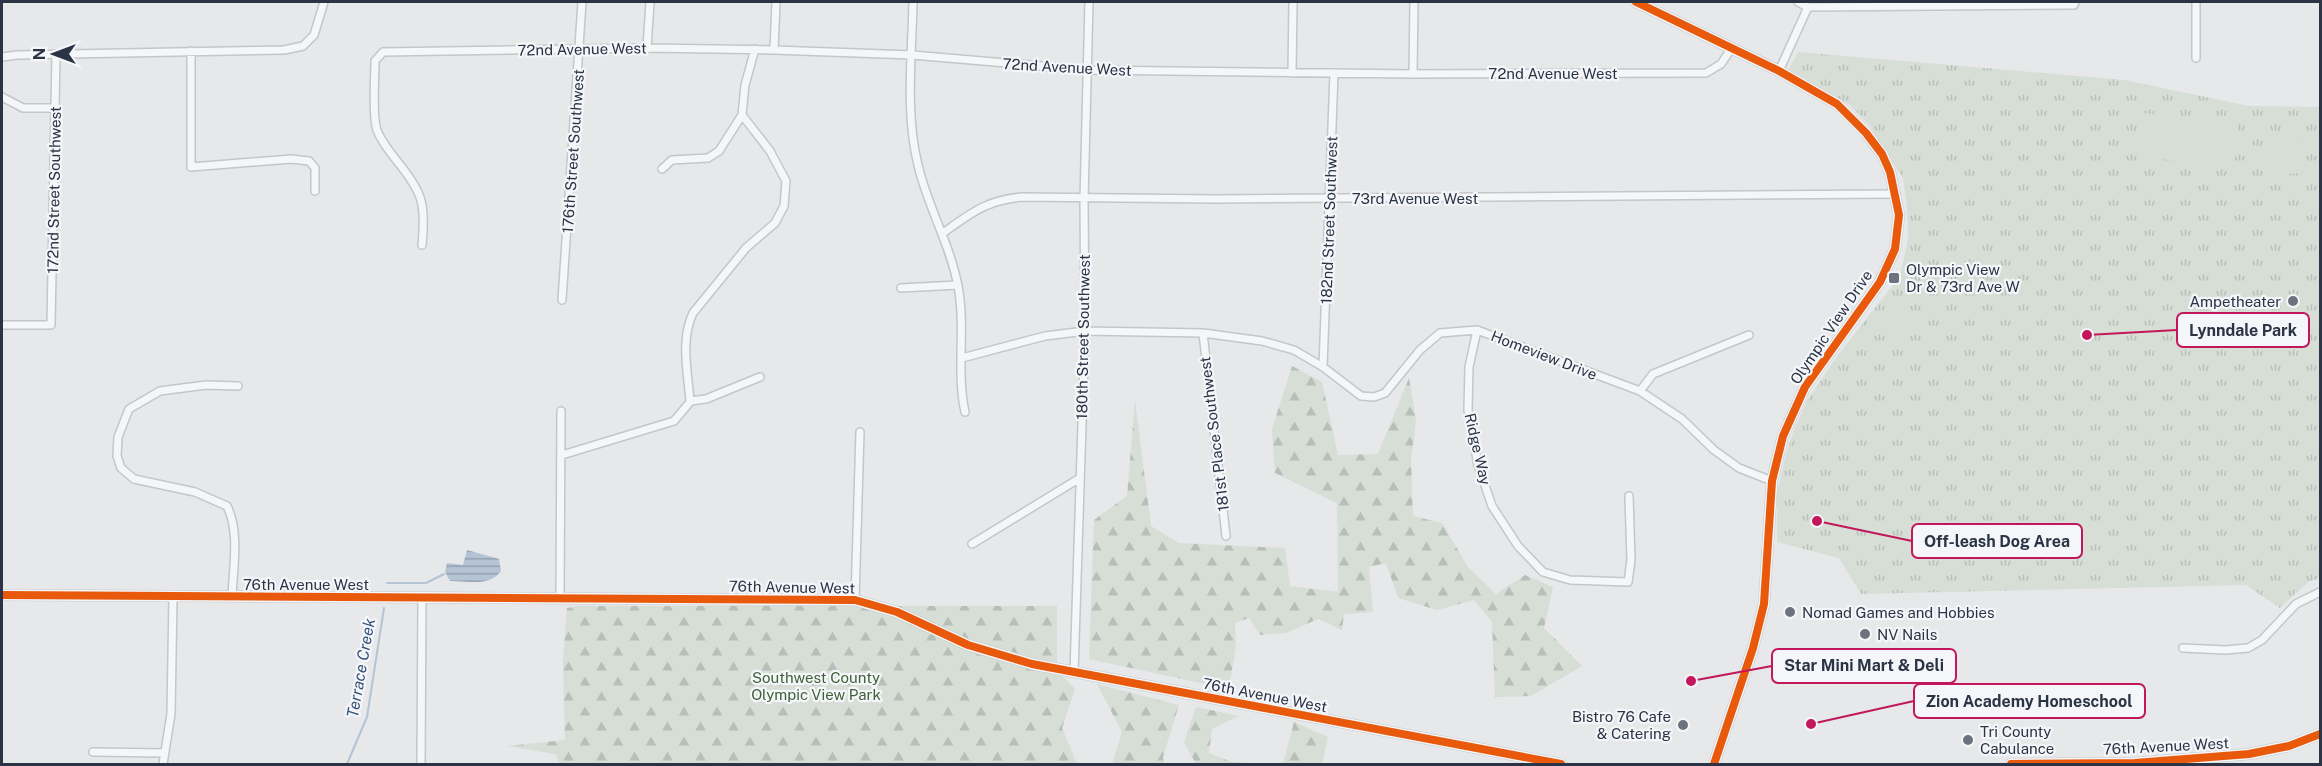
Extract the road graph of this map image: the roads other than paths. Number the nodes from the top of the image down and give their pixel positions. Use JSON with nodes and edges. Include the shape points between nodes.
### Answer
{"nodes":[{"id":1,"x":324,"y":2,"type":"edge"},
{"id":2,"x":582,"y":2,"type":"edge"},
{"id":3,"x":650,"y":2,"type":"edge"},
{"id":4,"x":776,"y":2,"type":"edge"},
{"id":5,"x":913,"y":2,"type":"edge"},
{"id":6,"x":1089,"y":2,"type":"edge"},
{"id":7,"x":1293,"y":2,"type":"edge"},
{"id":8,"x":1414,"y":2,"type":"edge"},
{"id":9,"x":1636,"y":2,"type":"edge"},
{"id":10,"x":1798,"y":2,"type":"edge"},
{"id":11,"x":2196,"y":2,"type":"edge"},
{"id":12,"x":2075,"y":3,"type":"edge"},
{"id":13,"x":1808,"y":7,"type":"junction"},
{"id":14,"x":647,"y":48,"type":"junction"},
{"id":15,"x":580,"y":49,"type":"junction"},
{"id":16,"x":1731,"y":49,"type":"junction"},
{"id":17,"x":756,"y":50,"type":"junction"},
{"id":18,"x":774,"y":50,"type":"junction"},
{"id":19,"x":191,"y":51,"type":"junction"},
{"id":20,"x":56,"y":54,"type":"junction"},
{"id":21,"x":912,"y":56,"type":"junction"},
{"id":22,"x":2,"y":57,"type":"edge"},
{"id":23,"x":2196,"y":58,"type":"dead end"},
{"id":24,"x":1088,"y":70,"type":"junction"},
{"id":25,"x":1779,"y":71,"type":"junction"},
{"id":26,"x":1334,"y":72,"type":"junction"},
{"id":27,"x":1292,"y":73,"type":"junction"},
{"id":28,"x":1413,"y":74,"type":"junction"},
{"id":29,"x":2,"y":97,"type":"edge"},
{"id":30,"x":55,"y":108,"type":"junction"},
{"id":31,"x":742,"y":115,"type":"junction"},
{"id":32,"x":662,"y":169,"type":"dead end"},
{"id":33,"x":315,"y":191,"type":"dead end"},
{"id":34,"x":1896,"y":194,"type":"junction"},
{"id":35,"x":1084,"y":199,"type":"junction"},
{"id":36,"x":1330,"y":199,"type":"junction"},
{"id":37,"x":943,"y":233,"type":"junction"},
{"id":38,"x":422,"y":245,"type":"dead end"},
{"id":39,"x":958,"y":285,"type":"junction"},
{"id":40,"x":901,"y":288,"type":"dead end"},
{"id":41,"x":562,"y":300,"type":"dead end"},
{"id":42,"x":2,"y":325,"type":"edge"},
{"id":43,"x":1477,"y":330,"type":"junction"},
{"id":44,"x":1085,"y":331,"type":"junction"},
{"id":45,"x":1203,"y":333,"type":"junction"},
{"id":46,"x":1749,"y":335,"type":"dead end"},
{"id":47,"x":962,"y":358,"type":"junction"},
{"id":48,"x":1323,"y":367,"type":"junction"},
{"id":49,"x":760,"y":377,"type":"dead end"},
{"id":50,"x":238,"y":386,"type":"dead end"},
{"id":51,"x":1640,"y":391,"type":"junction"},
{"id":52,"x":690,"y":401,"type":"junction"},
{"id":53,"x":561,"y":411,"type":"dead end"},
{"id":54,"x":965,"y":412,"type":"dead end"},
{"id":55,"x":860,"y":432,"type":"dead end"},
{"id":56,"x":562,"y":455,"type":"junction"},
{"id":57,"x":1080,"y":478,"type":"junction"},
{"id":58,"x":1772,"y":482,"type":"junction"},
{"id":59,"x":1629,"y":496,"type":"dead end"},
{"id":60,"x":1226,"y":536,"type":"dead end"},
{"id":61,"x":972,"y":544,"type":"dead end"},
{"id":62,"x":2320,"y":592,"type":"edge"},
{"id":63,"x":2,"y":595,"type":"edge"},
{"id":64,"x":173,"y":597,"type":"junction"},
{"id":65,"x":232,"y":597,"type":"junction"},
{"id":66,"x":422,"y":598,"type":"junction"},
{"id":67,"x":560,"y":599,"type":"junction"},
{"id":68,"x":855,"y":600,"type":"junction"},
{"id":69,"x":2183,"y":648,"type":"dead end"},
{"id":70,"x":1074,"y":673,"type":"junction"},
{"id":71,"x":2320,"y":734,"type":"edge"},
{"id":72,"x":93,"y":752,"type":"dead end"},
{"id":73,"x":163,"y":753,"type":"junction"},
{"id":74,"x":163,"y":765,"type":"edge"},
{"id":75,"x":422,"y":765,"type":"edge"},
{"id":76,"x":1562,"y":765,"type":"edge"},
{"id":77,"x":1714,"y":765,"type":"edge"},
{"id":78,"x":2011,"y":765,"type":"edge"}],
"edges":[{"from":1,"to":19,"type":"street","via":[[314,35],[303,46],[284,50]]},
{"from":2,"to":15,"type":"street","name":"176th Street Southwest"},
{"from":3,"to":14,"type":"street"},
{"from":4,"to":18,"type":"street"},
{"from":5,"to":21,"type":"street"},
{"from":6,"to":24,"type":"street","name":"180th Street Southwest"},
{"from":7,"to":27,"type":"street"},
{"from":8,"to":28,"type":"street"},
{"from":9,"to":16,"type":"street","name":"Olympic View Drive"},
{"from":10,"to":13,"type":"street"},
{"from":11,"to":23,"type":"street"},
{"from":12,"to":13,"type":"street"},
{"from":13,"to":25,"type":"street"},
{"from":14,"to":15,"type":"street","name":"72nd Avenue West"},
{"from":14,"to":17,"type":"street","name":"72nd Avenue West"},
{"from":15,"to":38,"type":"street","name":"72nd Avenue West","via":[[393,50],[383,52],[375,61],[375,127],[421,198],[425,216]]},
{"from":15,"to":41,"type":"street","name":"176th Street Southwest"},
{"from":16,"to":25,"type":"street","name":"Olympic View Drive"},
{"from":16,"to":28,"type":"street","name":"72nd Avenue West","via":[[1721,64],[1706,73]]},
{"from":17,"to":18,"type":"street","name":"72nd Avenue West"},
{"from":17,"to":31,"type":"street"},
{"from":18,"to":21,"type":"street","name":"72nd Avenue West"},
{"from":19,"to":20,"type":"street"},
{"from":19,"to":33,"type":"street","via":[[191,167],[309,161],[315,168]]},
{"from":20,"to":22,"type":"street"},
{"from":20,"to":30,"type":"street","name":"172nd Street Southwest"},
{"from":21,"to":24,"type":"street","name":"72nd Avenue West"},
{"from":21,"to":37,"type":"street","via":[[912,129],[918,166]]},
{"from":24,"to":27,"type":"street","name":"72nd Avenue West"},
{"from":24,"to":35,"type":"street","name":"180th Street Southwest"},
{"from":25,"to":34,"type":"street","name":"Olympic View Drive","via":[[1837,104],[1866,133],[1882,154]]},
{"from":26,"to":27,"type":"street","name":"72nd Avenue West"},
{"from":26,"to":28,"type":"street","name":"72nd Avenue West"},
{"from":26,"to":36,"type":"street","name":"182nd Street Southwest"},
{"from":29,"to":30,"type":"street","via":[[23,108]]},
{"from":30,"to":42,"type":"street","name":"172nd Street Southwest","via":[[51,325]]},
{"from":31,"to":32,"type":"street","via":[[719,151],[708,158],[672,160]]},
{"from":31,"to":52,"type":"street","via":[[770,151],[786,181],[784,206],[775,223],[746,248],[690,318],[686,341]]},
{"from":34,"to":36,"type":"street","name":"73rd Avenue West"},
{"from":34,"to":58,"type":"street","name":"Olympic View Drive","via":[[1898,232],[1889,264],[1864,307],[1805,387],[1783,436]]},
{"from":35,"to":36,"type":"street","name":"73rd Avenue West"},
{"from":35,"to":37,"type":"street","name":"73rd Avenue West","via":[[1002,199],[981,206]]},
{"from":35,"to":44,"type":"street","name":"180th Street Southwest"},
{"from":36,"to":48,"type":"street","name":"182nd Street Southwest"},
{"from":37,"to":39,"type":"street"},
{"from":39,"to":40,"type":"street"},
{"from":39,"to":47,"type":"street"},
{"from":43,"to":48,"type":"street","name":"Homeview Drive","via":[[1440,333],[1420,350],[1385,393],[1374,397],[1361,396]]},
{"from":43,"to":51,"type":"street","name":"Homeview Drive"},
{"from":43,"to":59,"type":"street","name":"Ridge Way","via":[[1469,367],[1468,410],[1478,465],[1492,506],[1518,546],[1543,573],[1570,580],[1628,582]]},
{"from":44,"to":45,"type":"street","name":"Homeview Drive"},
{"from":44,"to":47,"type":"street","name":"Homeview Drive","via":[[1045,336]]},
{"from":44,"to":57,"type":"street","name":"180th Street Southwest"},
{"from":45,"to":48,"type":"street","name":"Homeview Drive","via":[[1294,350]]},
{"from":45,"to":60,"type":"street","name":"181st Place Southwest"},
{"from":46,"to":51,"type":"street","via":[[1653,374]]},
{"from":47,"to":54,"type":"street"},
{"from":49,"to":52,"type":"street","via":[[706,399]]},
{"from":50,"to":65,"type":"street","via":[[206,385],[160,391],[129,409],[118,437],[117,456],[121,468],[134,479],[195,492],[227,506],[234,529]]},
{"from":51,"to":58,"type":"street","name":"Homeview Drive","via":[[1682,419],[1738,468]]},
{"from":52,"to":56,"type":"street","via":[[674,421]]},
{"from":53,"to":56,"type":"street"},
{"from":55,"to":68,"type":"street"},
{"from":56,"to":67,"type":"street"},
{"from":57,"to":61,"type":"street"},
{"from":57,"to":70,"type":"street","name":"180th Street Southwest"},
{"from":58,"to":77,"type":"street","name":"Olympic View Drive","via":[[1764,604]]},
{"from":62,"to":69,"type":"street","via":[[2296,604],[2262,640],[2248,648]]},
{"from":63,"to":64,"type":"street","name":"76th Avenue West"},
{"from":64,"to":65,"type":"street","name":"76th Avenue West"},
{"from":64,"to":73,"type":"street","via":[[171,714]]},
{"from":65,"to":66,"type":"street","name":"76th Avenue West"},
{"from":66,"to":67,"type":"street","name":"76th Avenue West"},
{"from":66,"to":75,"type":"street"},
{"from":67,"to":68,"type":"street","name":"76th Avenue West"},
{"from":68,"to":70,"type":"street","name":"76th Avenue West","via":[[897,612],[979,649]]},
{"from":70,"to":76,"type":"street","name":"76th Avenue West"},
{"from":71,"to":78,"type":"street","name":"76th Avenue West","via":[[2289,747],[2249,754],[2135,763]]},
{"from":72,"to":73,"type":"street"},
{"from":73,"to":74,"type":"street"}]}
